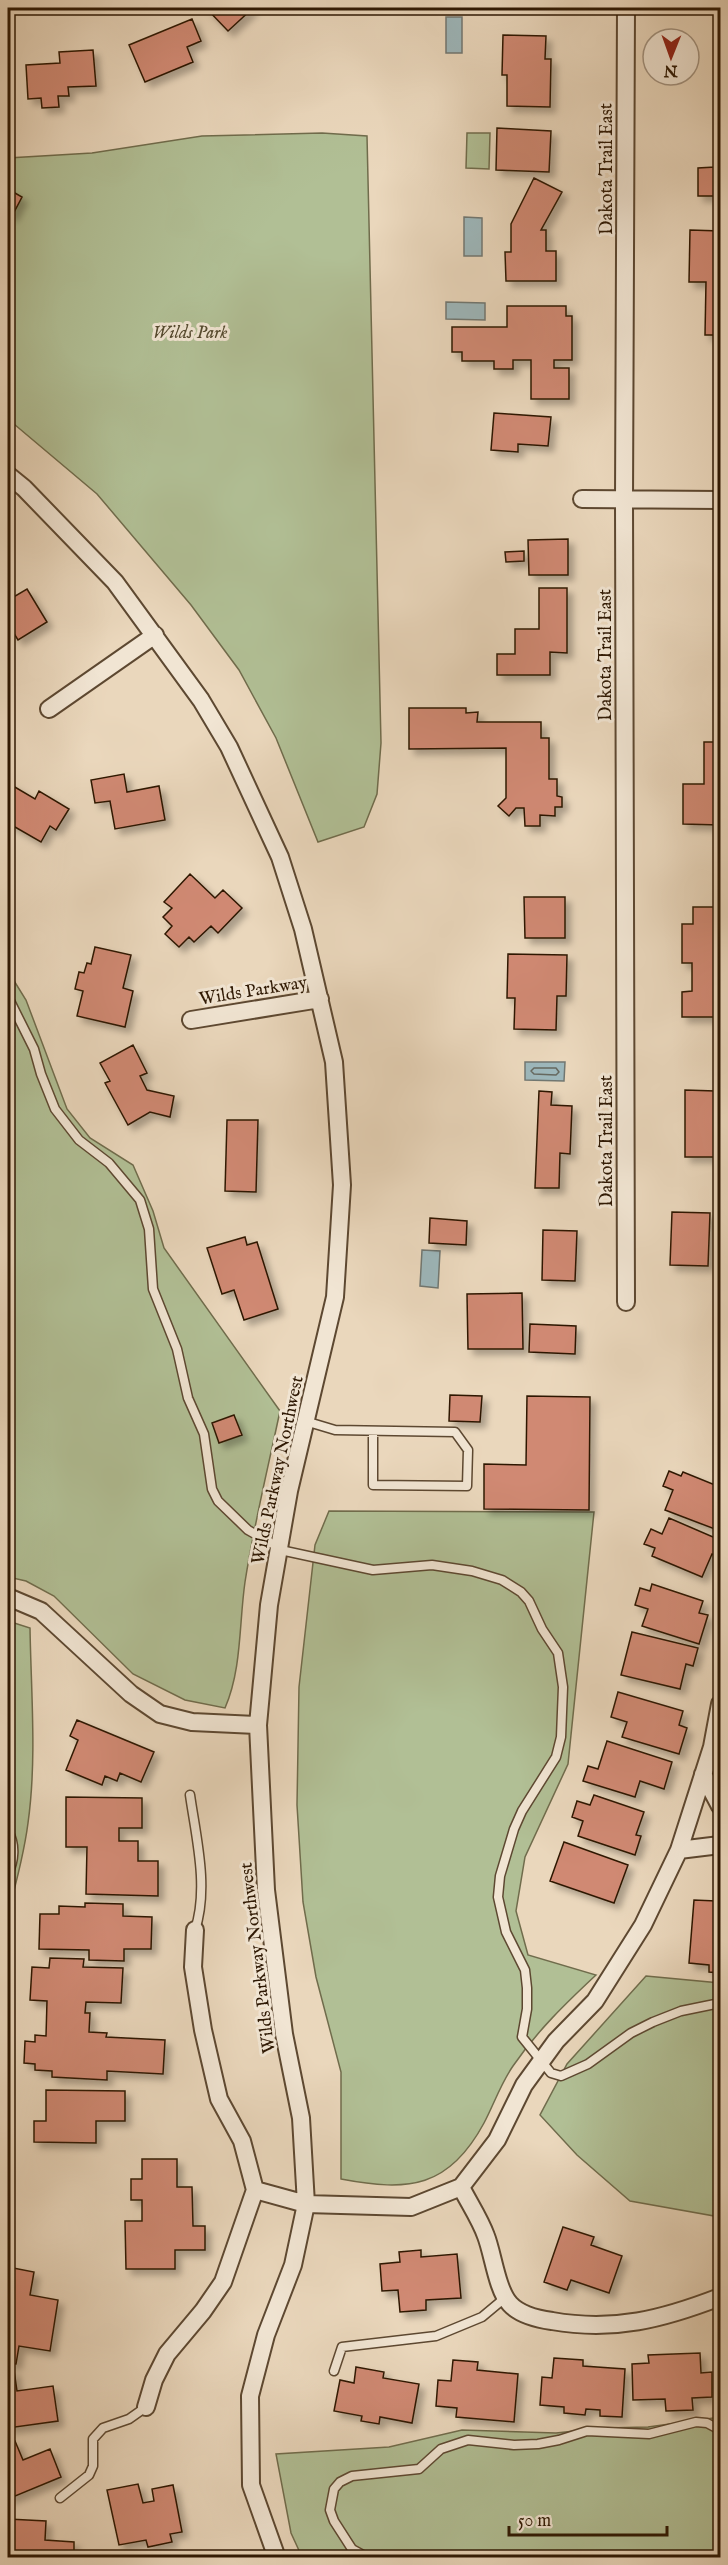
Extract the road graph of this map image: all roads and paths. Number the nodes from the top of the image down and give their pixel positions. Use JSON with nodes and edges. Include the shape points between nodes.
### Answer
{"nodes":[{"id":1,"x":626,"y":8,"type":"edge"},
{"id":2,"x":8,"y":475,"type":"edge"},
{"id":3,"x":582,"y":499,"type":"dead end"},
{"id":4,"x":624,"y":500,"type":"junction"},
{"id":5,"x":720,"y":500,"type":"edge"},
{"id":6,"x":155,"y":635,"type":"junction"},
{"id":7,"x":49,"y":709,"type":"dead end"},
{"id":8,"x":8,"y":997,"type":"edge"},
{"id":9,"x":320,"y":999,"type":"junction"},
{"id":10,"x":191,"y":1020,"type":"dead end"},
{"id":11,"x":626,"y":1302,"type":"dead end"},
{"id":12,"x":305,"y":1421,"type":"junction"},
{"id":13,"x":373,"y":1431,"type":"junction"},
{"id":14,"x":279,"y":1548,"type":"junction"},
{"id":15,"x":8,"y":1597,"type":"edge"},
{"id":16,"x":720,"y":1704,"type":"edge"},
{"id":17,"x":258,"y":1725,"type":"junction"},
{"id":18,"x":704,"y":1774,"type":"junction"},
{"id":19,"x":190,"y":1794,"type":"dead end"},
{"id":20,"x":720,"y":1806,"type":"edge"},
{"id":21,"x":8,"y":1832,"type":"edge"},
{"id":22,"x":720,"y":1845,"type":"edge"},
{"id":23,"x":679,"y":1850,"type":"junction"},
{"id":24,"x":8,"y":1874,"type":"edge"},
{"id":25,"x":195,"y":1930,"type":"joint"},
{"id":26,"x":720,"y":2003,"type":"edge"},
{"id":27,"x":540,"y":2062,"type":"junction"},
{"id":28,"x":461,"y":2187,"type":"junction"},
{"id":29,"x":255,"y":2190,"type":"junction"},
{"id":30,"x":306,"y":2204,"type":"junction"},
{"id":31,"x":506,"y":2296,"type":"junction"},
{"id":32,"x":720,"y":2297,"type":"edge"},
{"id":33,"x":334,"y":2371,"type":"dead end"},
{"id":34,"x":146,"y":2407,"type":"joint"},
{"id":35,"x":720,"y":2430,"type":"edge"},
{"id":36,"x":60,"y":2498,"type":"dead end"},
{"id":37,"x":277,"y":2558,"type":"edge"},
{"id":38,"x":376,"y":2558,"type":"edge"}],
"edges":[{"from":1,"to":4,"type":"street","name":"Dakota Trail East"},
{"from":2,"to":6,"type":"street","name":"Wilds Parkway Northwest","via":[[115,582]]},
{"from":3,"to":4,"type":"street"},
{"from":4,"to":5,"type":"street"},
{"from":4,"to":11,"type":"street","name":"Dakota Trail East"},
{"from":6,"to":7,"type":"street"},
{"from":6,"to":9,"type":"street","name":"Wilds Parkway Northwest","via":[[201,700],[254,799],[280,857]]},
{"from":8,"to":14,"type":"lane","via":[[34,1049],[55,1109],[79,1140],[108,1163],[140,1200],[148,1229],[153,1289],[177,1349],[188,1398],[204,1434],[212,1489],[232,1517]]},
{"from":9,"to":10,"type":"street","name":"Wilds Parkway"},
{"from":9,"to":12,"type":"street","name":"Wilds Parkway Northwest","via":[[334,1062],[342,1185],[335,1297]]},
{"from":12,"to":13,"type":"lane","via":[[335,1430]]},
{"from":12,"to":14,"type":"street","name":"Wilds Parkway Northwest"},
{"from":13,"to":13,"type":"lane","via":[[455,1432],[468,1450],[467,1486],[372,1485]]},
{"from":14,"to":17,"type":"street","name":"Wilds Parkway Northwest","via":[[269,1605]]},
{"from":14,"to":27,"type":"lane","via":[[373,1570],[432,1566],[502,1580],[529,1601],[558,1653],[563,1687],[561,1737],[556,1757],[514,1829],[498,1897],[507,1932],[525,1970],[528,1989],[522,2037]]},
{"from":15,"to":17,"type":"street","via":[[40,1611],[131,1694],[160,1714],[192,1722]]},
{"from":16,"to":18,"type":"street"},
{"from":17,"to":30,"type":"street","name":"Wilds Parkway Northwest","via":[[266,1890],[284,2034],[301,2118]]},
{"from":18,"to":20,"type":"street"},
{"from":18,"to":23,"type":"street"},
{"from":19,"to":25,"type":"lane","via":[[199,1856],[200,1914]]},
{"from":21,"to":24,"type":"lane","via":[[13,1848]]},
{"from":22,"to":23,"type":"street"},
{"from":23,"to":27,"type":"street","via":[[643,1925],[595,2001]]},
{"from":25,"to":29,"type":"street","via":[[193,1967],[203,2030],[219,2099],[242,2141]]},
{"from":26,"to":27,"type":"lane","via":[[681,2011],[654,2022],[631,2033],[588,2064],[561,2076],[551,2073]]},
{"from":27,"to":28,"type":"street","via":[[497,2140]]},
{"from":28,"to":30,"type":"street","via":[[411,2207]]},
{"from":28,"to":31,"type":"street","via":[[486,2234]]},
{"from":29,"to":30,"type":"street"},
{"from":29,"to":34,"type":"street","via":[[222,2282],[167,2355]]},
{"from":30,"to":37,"type":"street","name":"Wilds Parkway Northwest","via":[[293,2265],[266,2335],[250,2396],[251,2485]]},
{"from":31,"to":32,"type":"street","via":[[510,2304],[533,2318],[572,2325],[614,2325],[671,2315]]},
{"from":31,"to":33,"type":"lane","via":[[482,2317],[436,2336],[342,2347]]},
{"from":34,"to":36,"type":"lane","via":[[129,2419],[103,2428],[93,2439],[89,2475]]},
{"from":35,"to":38,"type":"lane","via":[[696,2422],[649,2434],[587,2431],[538,2444],[468,2440],[441,2449],[419,2469],[352,2476],[334,2489],[330,2510],[352,2549]]}]}
